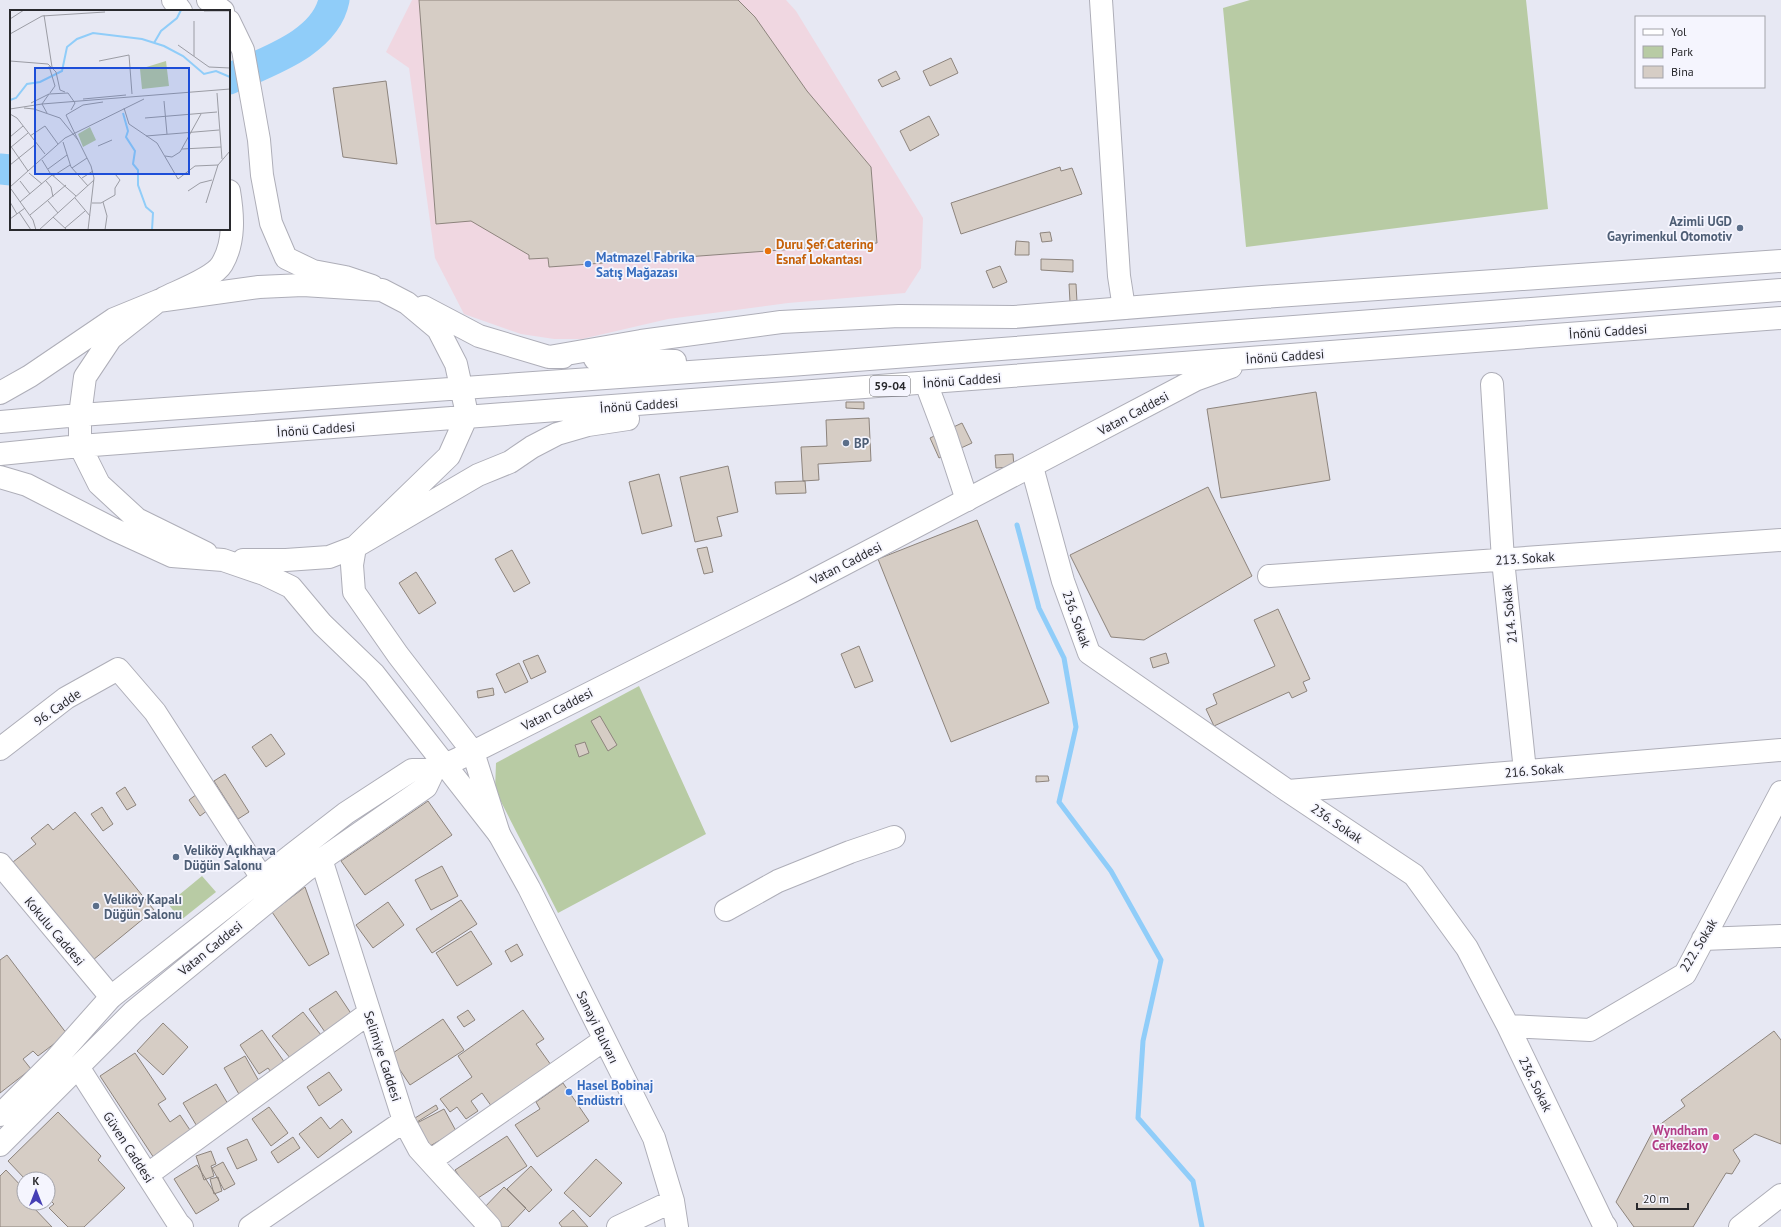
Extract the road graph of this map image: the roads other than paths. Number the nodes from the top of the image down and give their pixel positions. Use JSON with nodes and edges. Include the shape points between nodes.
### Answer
{"nodes":[{"id":1,"x":173,"y":0,"type":"edge"},
{"id":2,"x":208,"y":0,"type":"edge"},
{"id":3,"x":1101,"y":0,"type":"edge"},
{"id":4,"x":180,"y":10,"type":"edge"},
{"id":5,"x":222,"y":10,"type":"edge"},
{"id":6,"x":230,"y":23,"type":"edge"},
{"id":7,"x":230,"y":205,"type":"edge"},
{"id":8,"x":1781,"y":261,"type":"edge"},
{"id":9,"x":382,"y":290,"type":"junction"},
{"id":10,"x":1781,"y":290,"type":"edge"},
{"id":11,"x":158,"y":301,"type":"junction"},
{"id":12,"x":1124,"y":308,"type":"junction"},
{"id":13,"x":1781,"y":318,"type":"edge"},
{"id":14,"x":550,"y":357,"type":"junction"},
{"id":15,"x":1259,"y":358,"type":"junction"},
{"id":16,"x":790,"y":365,"type":"junction"},
{"id":17,"x":926,"y":383,"type":"junction"},
{"id":18,"x":1492,"y":384,"type":"dead end"},
{"id":19,"x":462,"y":389,"type":"junction"},
{"id":20,"x":0,"y":393,"type":"edge"},
{"id":21,"x":792,"y":393,"type":"junction"},
{"id":22,"x":80,"y":415,"type":"junction"},
{"id":23,"x":466,"y":418,"type":"junction"},
{"id":24,"x":0,"y":422,"type":"edge"},
{"id":25,"x":80,"y":446,"type":"junction"},
{"id":26,"x":0,"y":454,"type":"edge"},
{"id":27,"x":1032,"y":467,"type":"junction"},
{"id":28,"x":0,"y":477,"type":"edge"},
{"id":29,"x":967,"y":500,"type":"junction"},
{"id":30,"x":1781,"y":540,"type":"edge"},
{"id":31,"x":354,"y":547,"type":"junction"},
{"id":32,"x":223,"y":560,"type":"junction"},
{"id":33,"x":1503,"y":560,"type":"junction"},
{"id":34,"x":1270,"y":576,"type":"dead end"},
{"id":35,"x":0,"y":750,"type":"edge"},
{"id":36,"x":1781,"y":750,"type":"edge"},
{"id":37,"x":472,"y":752,"type":"junction"},
{"id":38,"x":440,"y":768,"type":"junction"},
{"id":39,"x":1524,"y":771,"type":"junction"},
{"id":40,"x":1288,"y":790,"type":"junction"},
{"id":41,"x":1781,"y":792,"type":"edge"},
{"id":42,"x":500,"y":834,"type":"junction"},
{"id":43,"x":894,"y":837,"type":"dead end"},
{"id":44,"x":321,"y":859,"type":"junction"},
{"id":45,"x":0,"y":864,"type":"edge"},
{"id":46,"x":262,"y":878,"type":"junction"},
{"id":47,"x":7,"y":887,"type":"edge"},
{"id":48,"x":726,"y":910,"type":"dead end"},
{"id":49,"x":1781,"y":936,"type":"edge"},
{"id":50,"x":1703,"y":939,"type":"junction"},
{"id":51,"x":111,"y":997,"type":"junction"},
{"id":52,"x":370,"y":1013,"type":"junction"},
{"id":53,"x":1508,"y":1026,"type":"junction"},
{"id":54,"x":604,"y":1040,"type":"junction"},
{"id":55,"x":78,"y":1067,"type":"junction"},
{"id":56,"x":0,"y":1115,"type":"edge"},
{"id":57,"x":404,"y":1121,"type":"junction"},
{"id":58,"x":0,"y":1145,"type":"edge"},
{"id":59,"x":430,"y":1161,"type":"junction"},
{"id":60,"x":147,"y":1175,"type":"junction"},
{"id":61,"x":1781,"y":1195,"type":"edge"},
{"id":62,"x":673,"y":1201,"type":"junction"},
{"id":63,"x":182,"y":1227,"type":"edge"},
{"id":64,"x":250,"y":1227,"type":"edge"},
{"id":65,"x":490,"y":1227,"type":"edge"},
{"id":66,"x":618,"y":1227,"type":"edge"},
{"id":67,"x":677,"y":1227,"type":"edge"},
{"id":68,"x":1606,"y":1227,"type":"edge"},
{"id":69,"x":1740,"y":1227,"type":"edge"}],
"edges":[{"from":1,"to":4,"type":"main road"},
{"from":2,"to":5,"type":"main road"},
{"from":3,"to":12,"type":"main road","via":[[1119,276]]},
{"from":6,"to":9,"type":"main road","via":[[243,50],[270,223],[286,258],[313,271],[345,277]]},
{"from":7,"to":11,"type":"main road","via":[[232,233],[222,265],[205,278]]},
{"from":8,"to":12,"type":"main road"},
{"from":9,"to":11,"type":"main road","via":[[303,284],[259,287]]},
{"from":9,"to":14,"type":"main road","via":[[419,304],[479,336]]},
{"from":9,"to":19,"type":"main road","via":[[407,303],[438,329],[456,364]]},
{"from":10,"to":16,"type":"main road","number":"59-04"},
{"from":11,"to":20,"type":"main road","via":[[114,319],[30,376]]},
{"from":11,"to":22,"type":"main road","via":[[111,338],[85,378]]},
{"from":12,"to":14,"type":"main road","via":[[1014,317],[899,316],[781,322],[641,341]]},
{"from":13,"to":15,"type":"main road","name":"İnönü Caddesi","number":"59-04"},
{"from":14,"to":16,"type":"main road"},
{"from":15,"to":17,"type":"main road","name":"İnönü Caddesi","number":"59-04"},
{"from":15,"to":27,"type":"main road","name":"Vatan Caddesi","via":[[1195,380]]},
{"from":16,"to":19,"type":"main road","number":"59-04"},
{"from":17,"to":21,"type":"main road","name":"İnönü Caddesi","number":"59-04"},
{"from":17,"to":29,"type":"main road"},
{"from":18,"to":33,"type":"main road","name":"214. Sokak"},
{"from":19,"to":22,"type":"main road","number":"59-04"},
{"from":19,"to":23,"type":"main road"},
{"from":21,"to":23,"type":"main road","name":"İnönü Caddesi","number":"59-04"},
{"from":21,"to":31,"type":"main road","via":[[588,425],[557,434],[510,462],[478,475]]},
{"from":22,"to":24,"type":"main road","number":"59-04"},
{"from":22,"to":25,"type":"main road"},
{"from":23,"to":25,"type":"main road","name":"İnönü Caddesi","number":"59-04"},
{"from":23,"to":31,"type":"main road","via":[[449,456]]},
{"from":25,"to":26,"type":"main road","name":"İnönü Caddesi","number":"59-04"},
{"from":25,"to":32,"type":"main road","via":[[99,484],[137,519],[180,542]]},
{"from":27,"to":29,"type":"main road","name":"Vatan Caddesi"},
{"from":27,"to":40,"type":"main road","name":"236. Sokak","via":[[1063,581],[1089,653]]},
{"from":28,"to":32,"type":"main road","via":[[27,485],[172,556]]},
{"from":29,"to":37,"type":"main road","name":"Vatan Caddesi"},
{"from":30,"to":33,"type":"main road","name":"213. Sokak"},
{"from":31,"to":32,"type":"main road","via":[[329,556],[286,560]]},
{"from":31,"to":37,"type":"main road","via":[[354,592]]},
{"from":32,"to":38,"type":"main road","via":[[264,574],[291,587],[322,624],[374,674]]},
{"from":33,"to":34,"type":"main road","name":"213. Sokak"},
{"from":33,"to":39,"type":"main road","name":"214. Sokak"},
{"from":35,"to":46,"type":"main road","name":"96. Cadde","via":[[66,698],[118,669],[155,712]]},
{"from":36,"to":39,"type":"main road","name":"216. Sokak"},
{"from":37,"to":38,"type":"main road","name":"Vatan Caddesi"},
{"from":37,"to":42,"type":"main road"},
{"from":38,"to":42,"type":"main road"},
{"from":38,"to":44,"type":"main road","name":"Vatan Caddesi","via":[[426,787]]},
{"from":38,"to":46,"type":"main road","name":"Vatan Caddesi","via":[[412,770],[346,814]]},
{"from":39,"to":40,"type":"main road","name":"216. Sokak"},
{"from":40,"to":53,"type":"main road","name":"236. Sokak","via":[[1414,875],[1467,948]]},
{"from":41,"to":50,"type":"main road","name":"222. Sokak"},
{"from":42,"to":54,"type":"main road","name":"Sanayi Bulvarı"},
{"from":43,"to":48,"type":"main road","via":[[778,881]]},
{"from":44,"to":52,"type":"main road","name":"Selimiye Caddesi"},
{"from":44,"to":55,"type":"main road","name":"Vatan Caddesi","via":[[133,1012]]},
{"from":45,"to":47,"type":"main road","name":"Kokulu Caddesi"},
{"from":46,"to":51,"type":"main road","name":"Vatan Caddesi"},
{"from":47,"to":51,"type":"main road","name":"Kokulu Caddesi"},
{"from":49,"to":50,"type":"main road"},
{"from":50,"to":53,"type":"main road","name":"222. Sokak","via":[[1685,974],[1590,1030]]},
{"from":51,"to":56,"type":"main road","name":"Vatan Caddesi","via":[[55,1060]]},
{"from":52,"to":57,"type":"main road","name":"Selimiye Caddesi"},
{"from":52,"to":60,"type":"main road"},
{"from":53,"to":68,"type":"main road","name":"236. Sokak"},
{"from":54,"to":59,"type":"main road"},
{"from":54,"to":62,"type":"main road","name":"Sanayi Bulvarı","via":[[654,1138]]},
{"from":55,"to":58,"type":"main road","name":"Vatan Caddesi"},
{"from":55,"to":60,"type":"main road","name":"Güven Caddesi"},
{"from":57,"to":59,"type":"main road","name":"Selimiye Caddesi","via":[[419,1149]]},
{"from":57,"to":64,"type":"main road"},
{"from":59,"to":65,"type":"main road","name":"Selimiye Caddesi"},
{"from":60,"to":63,"type":"main road","name":"Güven Caddesi"},
{"from":61,"to":69,"type":"main road"},
{"from":62,"to":66,"type":"main road"},
{"from":62,"to":67,"type":"main road","name":"Sanayi Bulvarı"}]}
